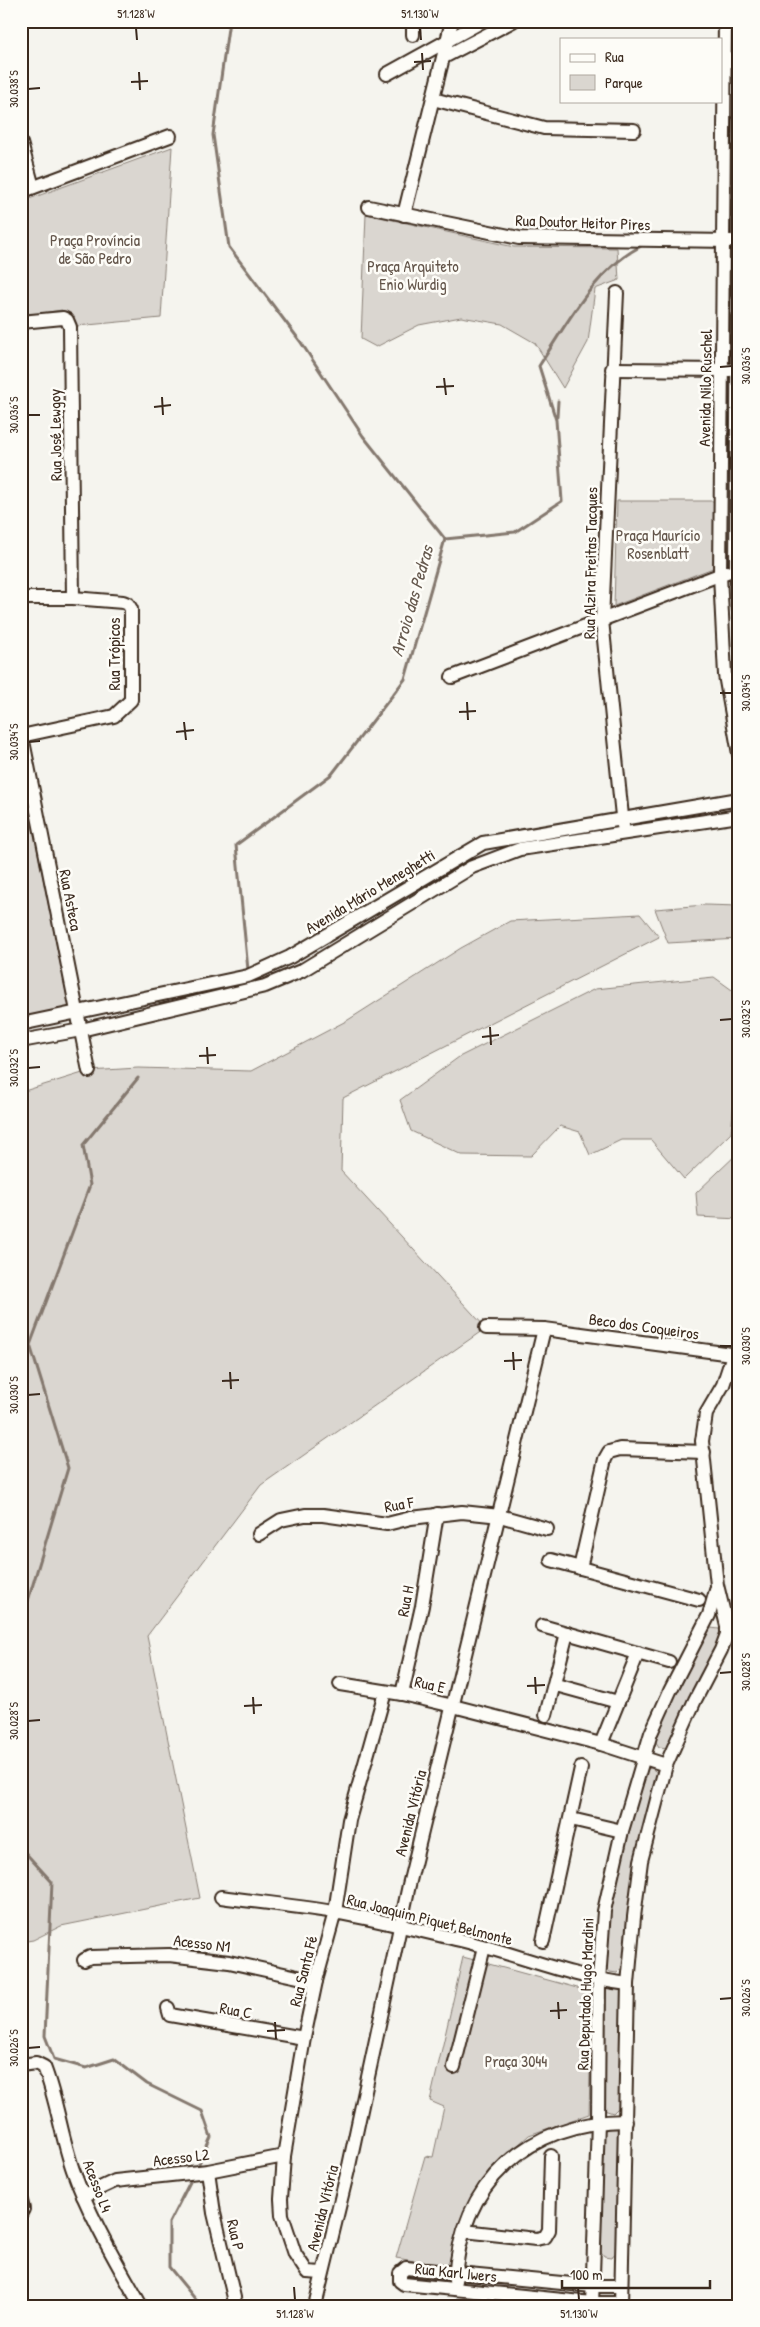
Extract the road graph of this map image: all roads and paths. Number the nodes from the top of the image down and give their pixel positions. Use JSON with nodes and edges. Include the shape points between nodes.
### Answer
{"nodes":[{"id":1,"x":413,"y":21,"type":"edge"},
{"id":2,"x":452,"y":21,"type":"edge"},
{"id":3,"x":483,"y":21,"type":"edge"},
{"id":4,"x":726,"y":21,"type":"edge"},
{"id":5,"x":511,"y":22,"type":"edge"},
{"id":6,"x":413,"y":34,"type":"dead end"},
{"id":7,"x":447,"y":39,"type":"junction"},
{"id":8,"x":444,"y":57,"type":"junction"},
{"id":9,"x":387,"y":74,"type":"dead end"},
{"id":10,"x":433,"y":99,"type":"junction"},
{"id":11,"x":724,"y":118,"type":"junction"},
{"id":12,"x":739,"y":119,"type":"edge"},
{"id":13,"x":634,"y":130,"type":"dead end"},
{"id":14,"x":170,"y":136,"type":"dead end"},
{"id":15,"x":21,"y":143,"type":"edge"},
{"id":16,"x":27,"y":190,"type":"edge"},
{"id":17,"x":369,"y":207,"type":"dead end"},
{"id":18,"x":404,"y":215,"type":"junction"},
{"id":19,"x":723,"y":241,"type":"junction"},
{"id":20,"x":738,"y":241,"type":"edge"},
{"id":21,"x":617,"y":293,"type":"dead end"},
{"id":22,"x":21,"y":322,"type":"edge"},
{"id":23,"x":612,"y":369,"type":"junction"},
{"id":24,"x":722,"y":370,"type":"junction"},
{"id":25,"x":738,"y":370,"type":"edge"},
{"id":26,"x":737,"y":473,"type":"edge"},
{"id":27,"x":721,"y":474,"type":"junction"},
{"id":28,"x":736,"y":569,"type":"junction"},
{"id":29,"x":720,"y":575,"type":"junction"},
{"id":30,"x":21,"y":598,"type":"edge"},
{"id":31,"x":73,"y":598,"type":"junction"},
{"id":32,"x":739,"y":609,"type":"edge"},
{"id":33,"x":602,"y":620,"type":"junction"},
{"id":34,"x":739,"y":674,"type":"edge"},
{"id":35,"x":726,"y":675,"type":"junction"},
{"id":36,"x":452,"y":677,"type":"dead end"},
{"id":37,"x":22,"y":736,"type":"edge"},
{"id":38,"x":739,"y":754,"type":"edge"},
{"id":39,"x":739,"y":799,"type":"edge"},
{"id":40,"x":739,"y":816,"type":"edge"},
{"id":41,"x":622,"y":818,"type":"junction"},
{"id":42,"x":624,"y":834,"type":"junction"},
{"id":43,"x":483,"y":843,"type":"junction"},
{"id":44,"x":488,"y":861,"type":"junction"},
{"id":45,"x":371,"y":910,"type":"junction"},
{"id":46,"x":379,"y":924,"type":"junction"},
{"id":47,"x":260,"y":971,"type":"junction"},
{"id":48,"x":265,"y":986,"type":"junction"},
{"id":49,"x":78,"y":1013,"type":"junction"},
{"id":50,"x":21,"y":1024,"type":"edge"},
{"id":51,"x":81,"y":1030,"type":"junction"},
{"id":52,"x":21,"y":1041,"type":"edge"},
{"id":53,"x":89,"y":1071,"type":"dead end"},
{"id":54,"x":486,"y":1328,"type":"dead end"},
{"id":55,"x":544,"y":1329,"type":"junction"},
{"id":56,"x":736,"y":1355,"type":"edge"},
{"id":57,"x":704,"y":1452,"type":"junction"},
{"id":58,"x":437,"y":1514,"type":"junction"},
{"id":59,"x":500,"y":1516,"type":"junction"},
{"id":60,"x":547,"y":1528,"type":"dead end"},
{"id":61,"x":259,"y":1534,"type":"dead end"},
{"id":62,"x":551,"y":1560,"type":"dead end"},
{"id":63,"x":580,"y":1568,"type":"junction"},
{"id":64,"x":717,"y":1585,"type":"junction"},
{"id":65,"x":699,"y":1600,"type":"dead end"},
{"id":66,"x":705,"y":1624,"type":"junction"},
{"id":67,"x":542,"y":1626,"type":"dead end"},
{"id":68,"x":727,"y":1630,"type":"junction"},
{"id":69,"x":567,"y":1633,"type":"junction"},
{"id":70,"x":638,"y":1653,"type":"junction"},
{"id":71,"x":669,"y":1662,"type":"dead end"},
{"id":72,"x":340,"y":1684,"type":"dead end"},
{"id":73,"x":556,"y":1685,"type":"junction"},
{"id":74,"x":385,"y":1692,"type":"junction"},
{"id":75,"x":402,"y":1694,"type":"junction"},
{"id":76,"x":618,"y":1702,"type":"junction"},
{"id":77,"x":453,"y":1706,"type":"junction"},
{"id":78,"x":546,"y":1715,"type":"dead end"},
{"id":79,"x":601,"y":1744,"type":"junction"},
{"id":80,"x":644,"y":1757,"type":"junction"},
{"id":81,"x":666,"y":1765,"type":"junction"},
{"id":82,"x":581,"y":1768,"type":"dead end"},
{"id":83,"x":571,"y":1819,"type":"junction"},
{"id":84,"x":622,"y":1831,"type":"junction"},
{"id":85,"x":221,"y":1897,"type":"dead end"},
{"id":86,"x":335,"y":1912,"type":"junction"},
{"id":87,"x":401,"y":1926,"type":"junction"},
{"id":88,"x":543,"y":1941,"type":"dead end"},
{"id":89,"x":484,"y":1947,"type":"junction"},
{"id":90,"x":84,"y":1960,"type":"dead end"},
{"id":91,"x":599,"y":1980,"type":"junction"},
{"id":92,"x":316,"y":1981,"type":"junction"},
{"id":93,"x":628,"y":1984,"type":"junction"},
{"id":94,"x":168,"y":2008,"type":"dead end"},
{"id":95,"x":304,"y":2038,"type":"junction"},
{"id":96,"x":21,"y":2065,"type":"edge"},
{"id":97,"x":454,"y":2067,"type":"dead end"},
{"id":98,"x":598,"y":2121,"type":"junction"},
{"id":99,"x":626,"y":2121,"type":"junction"},
{"id":100,"x":284,"y":2156,"type":"junction"},
{"id":101,"x":551,"y":2156,"type":"dead end"},
{"id":102,"x":208,"y":2171,"type":"junction"},
{"id":103,"x":83,"y":2196,"type":"junction"},
{"id":104,"x":21,"y":2201,"type":"edge"},
{"id":105,"x":21,"y":2213,"type":"edge"},
{"id":106,"x":464,"y":2231,"type":"junction"},
{"id":107,"x":322,"y":2273,"type":"junction"},
{"id":108,"x":456,"y":2273,"type":"junction"},
{"id":109,"x":593,"y":2286,"type":"junction"},
{"id":110,"x":621,"y":2286,"type":"junction"},
{"id":111,"x":455,"y":2288,"type":"junction"},
{"id":112,"x":592,"y":2304,"type":"edge"},
{"id":113,"x":621,"y":2304,"type":"edge"},
{"id":114,"x":141,"y":2306,"type":"edge"},
{"id":115,"x":236,"y":2306,"type":"edge"},
{"id":116,"x":315,"y":2306,"type":"edge"}],
"edges":[{"from":1,"to":6,"type":"street"},
{"from":2,"to":7,"type":"street"},
{"from":3,"to":7,"type":"street"},
{"from":4,"to":11,"type":"street","name":"Avenida Nilo Ruschel"},
{"from":5,"to":8,"type":"street"},
{"from":7,"to":8,"type":"street"},
{"from":7,"to":9,"type":"street"},
{"from":8,"to":10,"type":"street"},
{"from":10,"to":13,"type":"street","via":[[544,128]]},
{"from":10,"to":18,"type":"street"},
{"from":11,"to":12,"type":"street"},
{"from":11,"to":19,"type":"street","name":"Avenida Nilo Ruschel"},
{"from":12,"to":20,"type":"street","name":"Avenida Nilo Ruschel"},
{"from":14,"to":16,"type":"street"},
{"from":15,"to":16,"type":"street"},
{"from":17,"to":18,"type":"street","name":"Rua Doutor Heitor Pires"},
{"from":18,"to":19,"type":"street","name":"Rua Doutor Heitor Pires","via":[[519,238]]},
{"from":19,"to":20,"type":"street","name":"Rua Doutor Heitor Pires"},
{"from":19,"to":24,"type":"street","name":"Avenida Nilo Ruschel"},
{"from":20,"to":25,"type":"street","name":"Avenida Nilo Ruschel"},
{"from":21,"to":23,"type":"street","name":"Rua Alzira Freitas Tacques"},
{"from":22,"to":31,"type":"street","name":"Rua José Lewgoy","via":[[63,318],[70,327]]},
{"from":23,"to":24,"type":"street"},
{"from":23,"to":33,"type":"street","name":"Rua Alzira Freitas Tacques"},
{"from":24,"to":25,"type":"street"},
{"from":24,"to":27,"type":"street","name":"Avenida Nilo Ruschel"},
{"from":25,"to":26,"type":"street","name":"Avenida Nilo Ruschel"},
{"from":26,"to":27,"type":"street"},
{"from":26,"to":28,"type":"street","name":"Avenida Nilo Ruschel"},
{"from":27,"to":29,"type":"street","name":"Avenida Nilo Ruschel"},
{"from":28,"to":29,"type":"street"},
{"from":28,"to":32,"type":"street","name":"Avenida Nilo Ruschel"},
{"from":29,"to":33,"type":"street"},
{"from":29,"to":35,"type":"street","name":"Avenida Nilo Ruschel"},
{"from":30,"to":31,"type":"street"},
{"from":31,"to":37,"type":"street","name":"Rua Trópicos","via":[[126,602],[131,609],[131,700],[114,716]]},
{"from":33,"to":36,"type":"street"},
{"from":33,"to":41,"type":"street","name":"Rua Alzira Freitas Tacques"},
{"from":34,"to":35,"type":"street"},
{"from":35,"to":38,"type":"street","name":"Avenida Nilo Ruschel"},
{"from":37,"to":49,"type":"street","name":"Rua Asteca"},
{"from":39,"to":41,"type":"street","name":"Avenida Mário Meneghetti"},
{"from":40,"to":42,"type":"street","name":"Avenida Mário Meneghetti"},
{"from":41,"to":42,"type":"street","name":"Rua Alzira Freitas Tacques"},
{"from":41,"to":43,"type":"street","name":"Avenida Mário Meneghetti"},
{"from":42,"to":44,"type":"street","name":"Avenida Mário Meneghetti","via":[[520,849]]},
{"from":43,"to":44,"type":"street"},
{"from":43,"to":45,"type":"street","name":"Avenida Mário Meneghetti"},
{"from":44,"to":46,"type":"street","name":"Avenida Mário Meneghetti","via":[[472,867]]},
{"from":45,"to":46,"type":"street"},
{"from":45,"to":47,"type":"street","name":"Avenida Mário Meneghetti","via":[[290,958]]},
{"from":46,"to":48,"type":"street","name":"Avenida Mário Meneghetti","via":[[301,971]]},
{"from":47,"to":48,"type":"street"},
{"from":47,"to":49,"type":"street","name":"Avenida Mário Meneghetti"},
{"from":48,"to":51,"type":"street","name":"Avenida Mário Meneghetti"},
{"from":49,"to":50,"type":"street","name":"Avenida Mário Meneghetti"},
{"from":49,"to":51,"type":"street","name":"Rua Asteca"},
{"from":51,"to":52,"type":"street","name":"Avenida Mário Meneghetti"},
{"from":51,"to":53,"type":"street","name":"Rua Asteca"},
{"from":54,"to":55,"type":"street","name":"Beco dos Coqueiros"},
{"from":55,"to":56,"type":"street","name":"Beco dos Coqueiros"},
{"from":55,"to":59,"type":"street","name":"Avenida Vitória"},
{"from":56,"to":57,"type":"street","name":"Rua Deputado Hugo Mardini","via":[[724,1386],[706,1414],[702,1441]]},
{"from":57,"to":63,"type":"street","via":[[620,1449],[609,1452]]},
{"from":57,"to":64,"type":"street","name":"Rua Deputado Hugo Mardini"},
{"from":58,"to":59,"type":"street","name":"Rua F","via":[[462,1512]]},
{"from":58,"to":61,"type":"street","name":"Rua F","via":[[387,1524],[305,1515],[281,1520]]},
{"from":58,"to":75,"type":"street","name":"Rua H","via":[[422,1606]]},
{"from":59,"to":60,"type":"street","name":"Rua F"},
{"from":59,"to":77,"type":"street","name":"Avenida Vitória"},
{"from":62,"to":63,"type":"street"},
{"from":63,"to":65,"type":"street"},
{"from":64,"to":66,"type":"street","name":"Rua Deputado Hugo Mardini"},
{"from":64,"to":68,"type":"street","name":"Rua Deputado Hugo Mardini"},
{"from":66,"to":68,"type":"street","via":[[718,1621]]},
{"from":66,"to":80,"type":"street","name":"Rua Deputado Hugo Mardini","via":[[670,1691]]},
{"from":67,"to":69,"type":"street"},
{"from":68,"to":81,"type":"street","via":[[726,1641]]},
{"from":69,"to":70,"type":"street"},
{"from":69,"to":73,"type":"street"},
{"from":70,"to":71,"type":"street"},
{"from":70,"to":76,"type":"street"},
{"from":72,"to":74,"type":"street","name":"Rua E"},
{"from":73,"to":76,"type":"street"},
{"from":73,"to":78,"type":"street"},
{"from":74,"to":75,"type":"street","name":"Rua E"},
{"from":74,"to":86,"type":"street","name":"Rua Santa Fé","via":[[349,1820]]},
{"from":75,"to":77,"type":"street","name":"Rua E"},
{"from":76,"to":79,"type":"street"},
{"from":77,"to":79,"type":"street","name":"Rua E"},
{"from":77,"to":87,"type":"street","name":"Avenida Vitória"},
{"from":79,"to":80,"type":"street","name":"Rua E"},
{"from":80,"to":81,"type":"street","name":"Rua E"},
{"from":80,"to":84,"type":"street","name":"Rua Deputado Hugo Mardini"},
{"from":81,"to":93,"type":"street","via":[[641,1862]]},
{"from":82,"to":83,"type":"street"},
{"from":83,"to":84,"type":"street"},
{"from":83,"to":88,"type":"street"},
{"from":84,"to":91,"type":"street","name":"Rua Deputado Hugo Mardini","via":[[604,1911]]},
{"from":85,"to":86,"type":"street","name":"Rua Joaquim Piquet Belmonte"},
{"from":86,"to":87,"type":"street","name":"Rua Joaquim Piquet Belmonte"},
{"from":86,"to":92,"type":"street","name":"Rua Santa Fé"},
{"from":87,"to":89,"type":"street","name":"Rua Joaquim Piquet Belmonte"},
{"from":87,"to":107,"type":"street","name":"Avenida Vitória","via":[[349,2166]]},
{"from":89,"to":91,"type":"street","name":"Rua Joaquim Piquet Belmonte"},
{"from":89,"to":97,"type":"street"},
{"from":90,"to":92,"type":"street","name":"Acesso N1","via":[[90,1957],[169,1954],[229,1962]]},
{"from":91,"to":93,"type":"street","name":"Rua Joaquim Piquet Belmonte"},
{"from":91,"to":98,"type":"street","name":"Rua Deputado Hugo Mardini"},
{"from":92,"to":95,"type":"street","name":"Rua Santa Fé"},
{"from":93,"to":99,"type":"street"},
{"from":94,"to":95,"type":"street","name":"Rua C","via":[[170,2015]]},
{"from":95,"to":100,"type":"street","name":"Rua Santa Fé"},
{"from":96,"to":103,"type":"street","name":"Acesso L4","via":[[40,2064],[45,2070]]},
{"from":98,"to":99,"type":"street"},
{"from":98,"to":106,"type":"street","via":[[555,2134],[518,2152],[487,2186]]},
{"from":98,"to":109,"type":"street","name":"Rua Deputado Hugo Mardini"},
{"from":99,"to":110,"type":"street"},
{"from":100,"to":102,"type":"street","name":"Acesso L2"},
{"from":100,"to":107,"type":"street","name":"Rua Santa Fé","via":[[281,2199],[288,2236],[307,2272]]},
{"from":101,"to":106,"type":"street","via":[[548,2234],[536,2239]]},
{"from":102,"to":103,"type":"street","name":"Acesso L2","via":[[115,2182]]},
{"from":102,"to":115,"type":"street","name":"Rua P","via":[[214,2213]]},
{"from":103,"to":114,"type":"street","name":"Acesso L4","via":[[97,2230]]},
{"from":104,"to":105,"type":"street"},
{"from":106,"to":108,"type":"street"},
{"from":107,"to":116,"type":"street","name":"Avenida Vitória"},
{"from":108,"to":109,"type":"street","name":"Rua Karl Iwers"},
{"from":108,"to":111,"type":"street"},
{"from":108,"to":111,"type":"street","name":"Rua Karl Iwers","via":[[406,2268],[400,2273],[404,2284]]},
{"from":109,"to":110,"type":"street","name":"Rua Karl Iwers"},
{"from":109,"to":112,"type":"street","name":"Rua Deputado Hugo Mardini"},
{"from":110,"to":113,"type":"street"},
{"from":111,"to":112,"type":"street","name":"Rua Karl Iwers"},
{"from":112,"to":113,"type":"street","name":"Rua Karl Iwers"}]}
